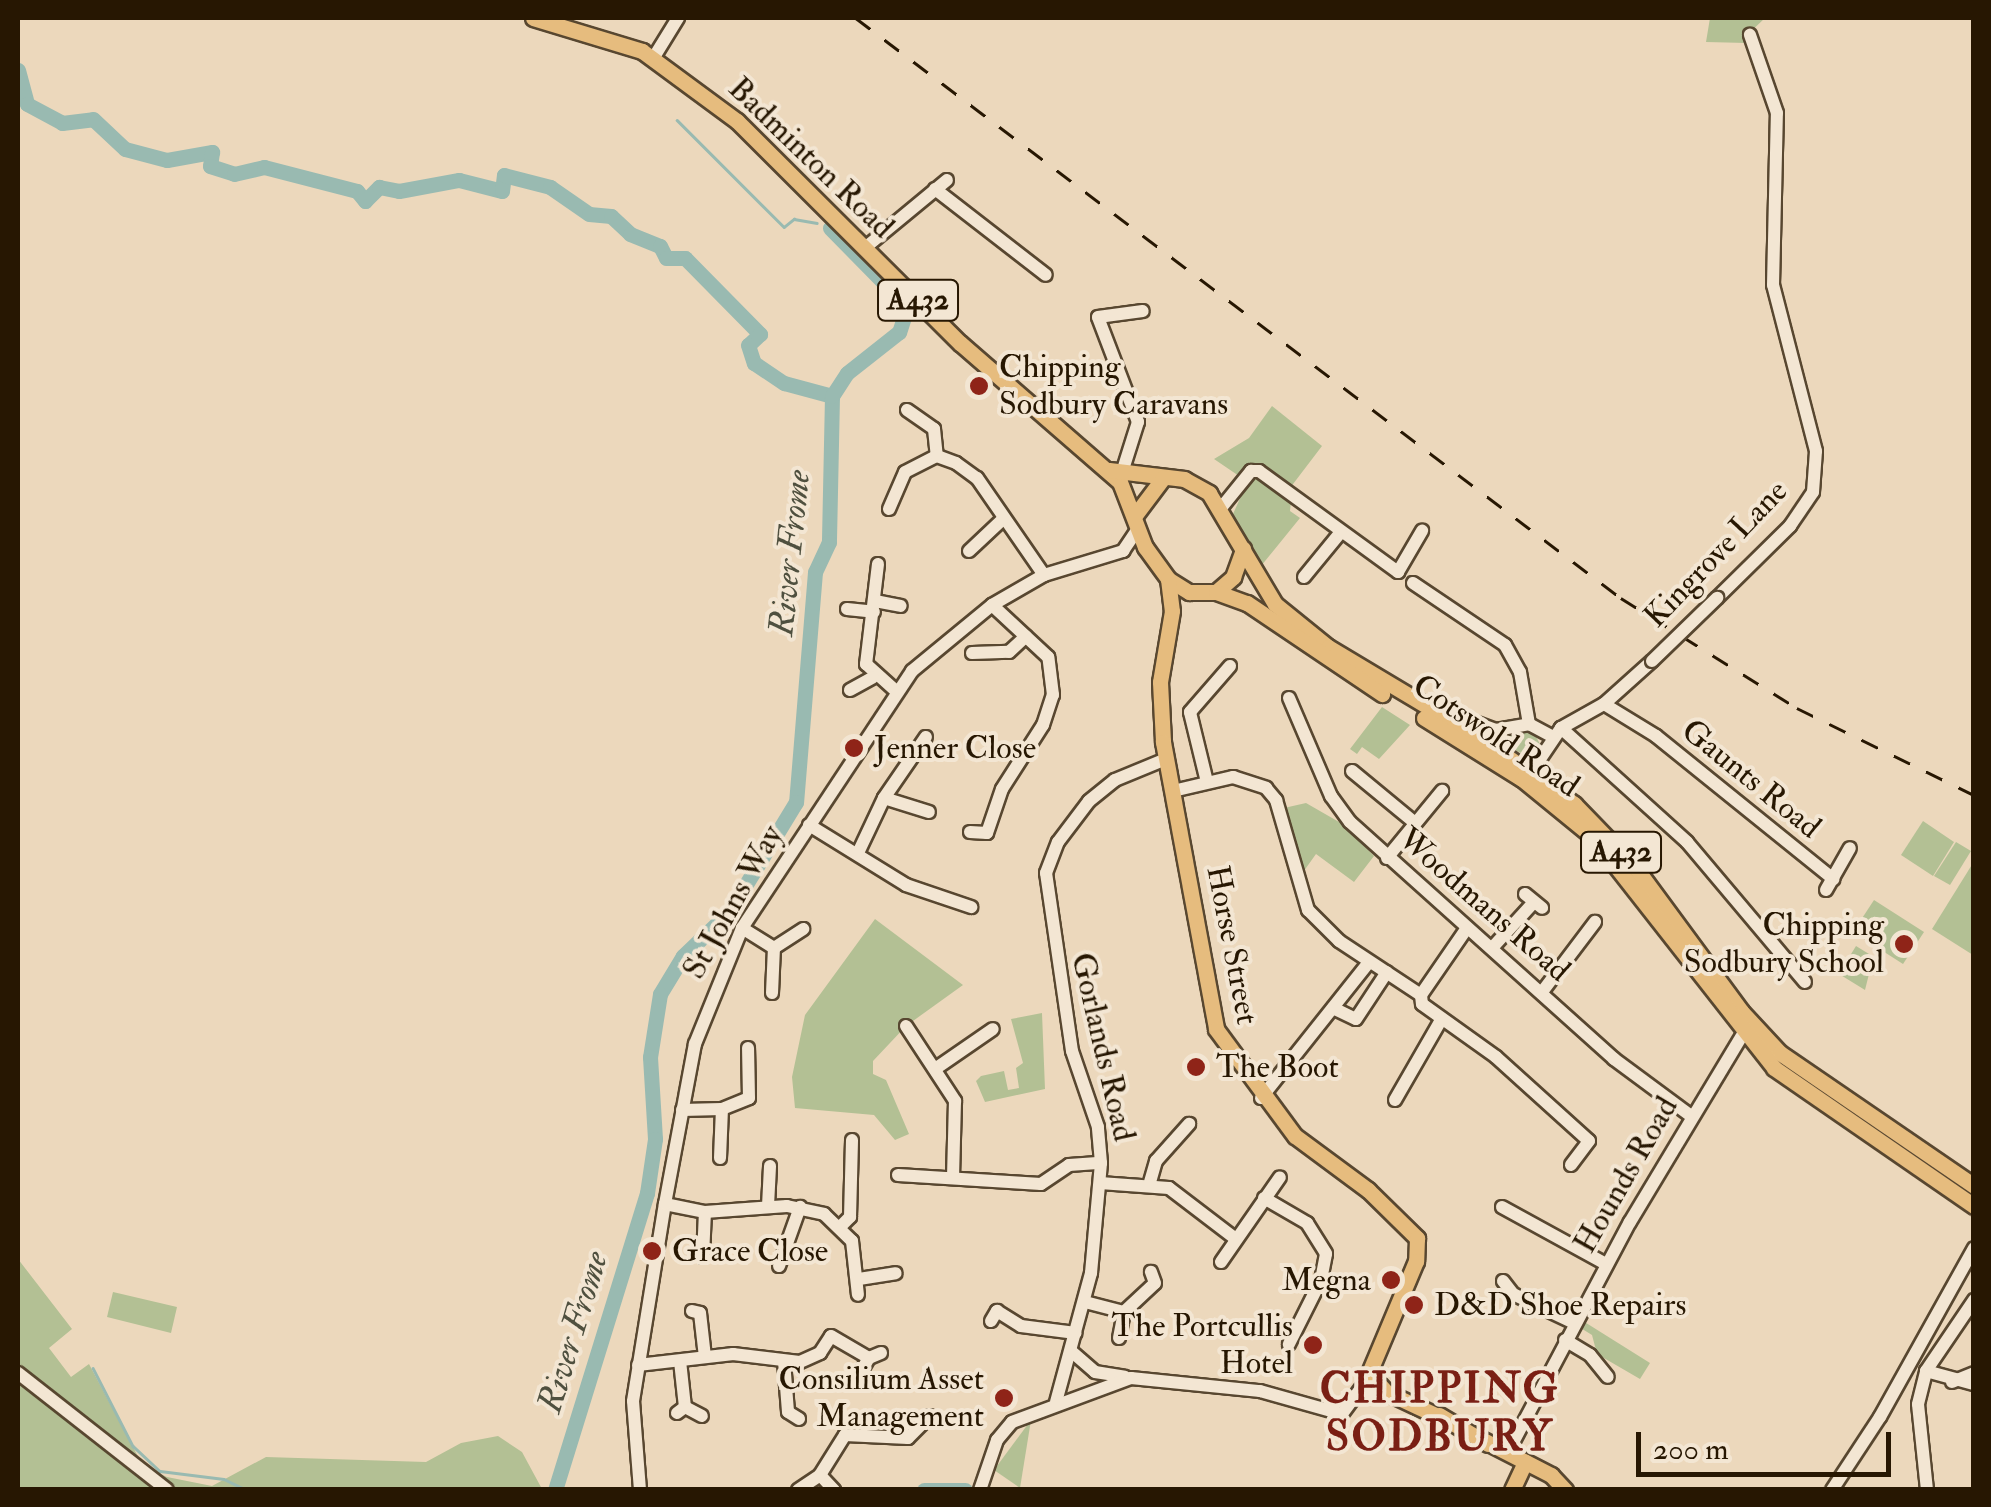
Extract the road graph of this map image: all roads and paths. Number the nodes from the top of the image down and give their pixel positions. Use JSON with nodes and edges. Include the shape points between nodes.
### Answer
{"nodes":[{"id":1,"x":533,"y":18,"type":"edge"},
{"id":2,"x":678,"y":18,"type":"edge"},
{"id":3,"x":1750,"y":35,"type":"dead end"},
{"id":4,"x":654,"y":57,"type":"junction"},
{"id":5,"x":947,"y":180,"type":"dead end"},
{"id":6,"x":935,"y":189,"type":"junction"},
{"id":7,"x":866,"y":247,"type":"junction"},
{"id":8,"x":1046,"y":275,"type":"dead end"},
{"id":9,"x":1143,"y":310,"type":"dead end"},
{"id":10,"x":907,"y":410,"type":"dead end"},
{"id":11,"x":1131,"y":452,"type":"junction"},
{"id":12,"x":937,"y":456,"type":"junction"},
{"id":13,"x":1117,"y":475,"type":"junction"},
{"id":14,"x":1139,"y":476,"type":"junction"},
{"id":15,"x":1163,"y":478,"type":"junction"},
{"id":16,"x":1220,"y":508,"type":"junction"},
{"id":17,"x":889,"y":509,"type":"dead end"},
{"id":18,"x":1002,"y":520,"type":"junction"},
{"id":19,"x":1137,"y":521,"type":"junction"},
{"id":20,"x":1341,"y":532,"type":"junction"},
{"id":21,"x":1422,"y":532,"type":"dead end"},
{"id":22,"x":1243,"y":548,"type":"junction"},
{"id":23,"x":969,"y":551,"type":"dead end"},
{"id":24,"x":1122,"y":551,"type":"junction"},
{"id":25,"x":1155,"y":563,"type":"junction"},
{"id":26,"x":880,"y":572,"type":"dead end"},
{"id":27,"x":1044,"y":575,"type":"junction"},
{"id":28,"x":1304,"y":577,"type":"dead end"},
{"id":29,"x":1168,"y":579,"type":"junction"},
{"id":30,"x":1414,"y":584,"type":"dead end"},
{"id":31,"x":1210,"y":594,"type":"junction"},
{"id":32,"x":992,"y":605,"type":"junction"},
{"id":33,"x":875,"y":606,"type":"junction"},
{"id":34,"x":901,"y":606,"type":"dead end"},
{"id":35,"x":847,"y":609,"type":"dead end"},
{"id":36,"x":1172,"y":626,"type":"junction"},
{"id":37,"x":1026,"y":636,"type":"junction"},
{"id":38,"x":972,"y":653,"type":"dead end"},
{"id":39,"x":1223,"y":670,"type":"dead end"},
{"id":40,"x":873,"y":676,"type":"junction"},
{"id":41,"x":850,"y":690,"type":"dead end"},
{"id":42,"x":1409,"y":690,"type":"dead end"},
{"id":43,"x":896,"y":691,"type":"junction"},
{"id":44,"x":1289,"y":698,"type":"dead end"},
{"id":45,"x":1604,"y":704,"type":"junction"},
{"id":46,"x":1529,"y":724,"type":"junction"},
{"id":47,"x":1557,"y":733,"type":"junction"},
{"id":48,"x":926,"y":738,"type":"dead end"},
{"id":49,"x":1166,"y":759,"type":"junction"},
{"id":50,"x":1532,"y":772,"type":"junction"},
{"id":51,"x":1361,"y":773,"type":"dead end"},
{"id":52,"x":1207,"y":782,"type":"junction"},
{"id":53,"x":1173,"y":792,"type":"junction"},
{"id":54,"x":1442,"y":792,"type":"dead end"},
{"id":55,"x":884,"y":798,"type":"junction"},
{"id":56,"x":929,"y":812,"type":"dead end"},
{"id":57,"x":1416,"y":823,"type":"junction"},
{"id":58,"x":808,"y":824,"type":"junction"},
{"id":59,"x":970,"y":832,"type":"dead end"},
{"id":60,"x":1850,"y":848,"type":"dead end"},
{"id":61,"x":858,"y":853,"type":"junction"},
{"id":62,"x":1388,"y":858,"type":"junction"},
{"id":63,"x":1534,"y":901,"type":"dead end"},
{"id":64,"x":971,"y":906,"type":"dead end"},
{"id":65,"x":1595,"y":922,"type":"dead end"},
{"id":66,"x":742,"y":928,"type":"junction"},
{"id":67,"x":1467,"y":928,"type":"junction"},
{"id":68,"x":803,"y":929,"type":"dead end"},
{"id":69,"x":774,"y":948,"type":"junction"},
{"id":70,"x":1492,"y":948,"type":"junction"},
{"id":71,"x":1369,"y":962,"type":"junction"},
{"id":72,"x":1386,"y":972,"type":"junction"},
{"id":73,"x":1805,"y":982,"type":"dead end"},
{"id":74,"x":1542,"y":992,"type":"junction"},
{"id":75,"x":772,"y":993,"type":"dead end"},
{"id":76,"x":1420,"y":995,"type":"junction"},
{"id":77,"x":1333,"y":1008,"type":"junction"},
{"id":78,"x":1741,"y":1010,"type":"junction"},
{"id":79,"x":1441,"y":1020,"type":"junction"},
{"id":80,"x":906,"y":1026,"type":"dead end"},
{"id":81,"x":993,"y":1029,"type":"dead end"},
{"id":82,"x":1743,"y":1034,"type":"junction"},
{"id":83,"x":748,"y":1048,"type":"dead end"},
{"id":84,"x":935,"y":1070,"type":"junction"},
{"id":85,"x":1383,"y":1091,"type":"dead end"},
{"id":86,"x":1261,"y":1098,"type":"junction"},
{"id":87,"x":722,"y":1109,"type":"junction"},
{"id":88,"x":682,"y":1110,"type":"junction"},
{"id":89,"x":1690,"y":1116,"type":"junction"},
{"id":90,"x":1188,"y":1124,"type":"dead end"},
{"id":91,"x":852,"y":1140,"type":"dead end"},
{"id":92,"x":720,"y":1158,"type":"dead end"},
{"id":93,"x":1101,"y":1163,"type":"junction"},
{"id":94,"x":1571,"y":1165,"type":"dead end"},
{"id":95,"x":770,"y":1166,"type":"dead end"},
{"id":96,"x":898,"y":1175,"type":"dead end"},
{"id":97,"x":1280,"y":1176,"type":"dead end"},
{"id":98,"x":953,"y":1177,"type":"junction"},
{"id":99,"x":1150,"y":1182,"type":"junction"},
{"id":100,"x":1100,"y":1183,"type":"junction"},
{"id":101,"x":1974,"y":1186,"type":"edge"},
{"id":102,"x":1264,"y":1198,"type":"junction"},
{"id":103,"x":664,"y":1204,"type":"junction"},
{"id":104,"x":768,"y":1206,"type":"junction"},
{"id":105,"x":1974,"y":1206,"type":"edge"},
{"id":106,"x":800,"y":1207,"type":"junction"},
{"id":107,"x":704,"y":1212,"type":"junction"},
{"id":108,"x":1508,"y":1215,"type":"dead end"},
{"id":109,"x":841,"y":1226,"type":"junction"},
{"id":110,"x":1236,"y":1239,"type":"junction"},
{"id":111,"x":1974,"y":1248,"type":"edge"},
{"id":112,"x":702,"y":1257,"type":"dead end"},
{"id":113,"x":1220,"y":1262,"type":"dead end"},
{"id":114,"x":1606,"y":1264,"type":"junction"},
{"id":115,"x":780,"y":1266,"type":"dead end"},
{"id":116,"x":900,"y":1271,"type":"dead end"},
{"id":117,"x":859,"y":1279,"type":"junction"},
{"id":118,"x":1502,"y":1281,"type":"dead end"},
{"id":119,"x":1158,"y":1282,"type":"dead end"},
{"id":120,"x":858,"y":1295,"type":"dead end"},
{"id":121,"x":1974,"y":1300,"type":"edge"},
{"id":122,"x":1085,"y":1302,"type":"junction"},
{"id":123,"x":701,"y":1311,"type":"dead end"},
{"id":124,"x":998,"y":1311,"type":"dead end"},
{"id":125,"x":1124,"y":1312,"type":"junction"},
{"id":126,"x":1574,"y":1323,"type":"junction"},
{"id":127,"x":1076,"y":1333,"type":"junction"},
{"id":128,"x":1120,"y":1338,"type":"dead end"},
{"id":129,"x":1564,"y":1340,"type":"junction"},
{"id":130,"x":1289,"y":1344,"type":"dead end"},
{"id":131,"x":1071,"y":1351,"type":"junction"},
{"id":132,"x":704,"y":1357,"type":"junction"},
{"id":133,"x":680,"y":1361,"type":"junction"},
{"id":134,"x":784,"y":1361,"type":"junction"},
{"id":135,"x":638,"y":1365,"type":"junction"},
{"id":136,"x":1926,"y":1371,"type":"junction"},
{"id":137,"x":18,"y":1373,"type":"edge"},
{"id":138,"x":1974,"y":1373,"type":"edge"},
{"id":139,"x":859,"y":1375,"type":"dead end"},
{"id":140,"x":1370,"y":1376,"type":"junction"},
{"id":141,"x":1131,"y":1378,"type":"junction"},
{"id":142,"x":1608,"y":1378,"type":"dead end"},
{"id":143,"x":1952,"y":1382,"type":"junction"},
{"id":144,"x":1974,"y":1384,"type":"edge"},
{"id":145,"x":1386,"y":1392,"type":"junction"},
{"id":146,"x":1357,"y":1397,"type":"junction"},
{"id":147,"x":1891,"y":1398,"type":"junction"},
{"id":148,"x":1056,"y":1402,"type":"junction"},
{"id":149,"x":1918,"y":1404,"type":"junction"},
{"id":150,"x":702,"y":1416,"type":"dead end"},
{"id":151,"x":930,"y":1416,"type":"dead end"},
{"id":152,"x":799,"y":1419,"type":"dead end"},
{"id":153,"x":1507,"y":1451,"type":"junction"},
{"id":154,"x":1525,"y":1462,"type":"junction"},
{"id":155,"x":820,"y":1476,"type":"junction"},
{"id":156,"x":1556,"y":1483,"type":"edge"},
{"id":157,"x":981,"y":1488,"type":"edge"},
{"id":158,"x":1922,"y":1488,"type":"edge"},
{"id":159,"x":640,"y":1489,"type":"edge"},
{"id":160,"x":167,"y":1490,"type":"edge"},
{"id":161,"x":658,"y":1490,"type":"edge"},
{"id":162,"x":798,"y":1490,"type":"edge"},
{"id":163,"x":834,"y":1490,"type":"edge"},
{"id":164,"x":1512,"y":1490,"type":"edge"},
{"id":165,"x":1832,"y":1490,"type":"edge"}],
"edges":[{"from":1,"to":4,"type":"main road","name":"Badminton Road","number":"A432"},
{"from":2,"to":4,"type":"street"},
{"from":3,"to":45,"type":"street","name":"Kingrove Lane","bridge":true,"via":[[1777,114],[1773,285],[1816,451],[1813,492],[1790,526]]},
{"from":4,"to":7,"type":"main road","name":"Badminton Road","number":"A432","via":[[737,120]]},
{"from":5,"to":6,"type":"street"},
{"from":6,"to":7,"type":"street"},
{"from":6,"to":8,"type":"street","via":[[1009,236]]},
{"from":7,"to":13,"type":"main road","name":"Badminton Road","number":"A432","via":[[960,343]]},
{"from":9,"to":11,"type":"street","via":[[1098,316],[1136,414]]},
{"from":10,"to":12,"type":"street","via":[[934,429]]},
{"from":11,"to":13,"type":"street"},
{"from":11,"to":14,"type":"street"},
{"from":12,"to":17,"type":"street","via":[[905,472]]},
{"from":12,"to":18,"type":"street","via":[[968,468]]},
{"from":13,"to":14,"type":"main road","number":"A432"},
{"from":13,"to":19,"type":"main road","name":"Badminton Road","number":"A432"},
{"from":14,"to":15,"type":"main road","number":"A432"},
{"from":15,"to":16,"type":"main road","number":"A432","via":[[1197,484]]},
{"from":15,"to":19,"type":"main road"},
{"from":16,"to":20,"type":"street","via":[[1259,471]]},
{"from":16,"to":22,"type":"main road","number":"A432"},
{"from":18,"to":23,"type":"street"},
{"from":18,"to":27,"type":"street"},
{"from":19,"to":24,"type":"street"},
{"from":19,"to":25,"type":"main road","number":"A432"},
{"from":20,"to":21,"type":"street","via":[[1398,572]]},
{"from":20,"to":28,"type":"street","via":[[1326,561]]},
{"from":22,"to":31,"type":"main road","via":[[1233,577]]},
{"from":22,"to":50,"type":"main road","name":"Cotswold Road","number":"A432","via":[[1275,604],[1301,628]]},
{"from":24,"to":25,"type":"street"},
{"from":24,"to":27,"type":"street","name":"St Johns Way"},
{"from":25,"to":29,"type":"main road","number":"A432"},
{"from":26,"to":33,"type":"street"},
{"from":27,"to":32,"type":"street","name":"St Johns Way"},
{"from":29,"to":31,"type":"main road","number":"A432"},
{"from":29,"to":36,"type":"main road","name":"Horse Street"},
{"from":30,"to":46,"type":"street","via":[[1424,599],[1505,645],[1520,672]]},
{"from":31,"to":36,"type":"main road"},
{"from":31,"to":82,"type":"main road","name":"Cotswold Road","number":"A432","via":[[1247,603],[1560,808],[1636,885]]},
{"from":32,"to":37,"type":"street"},
{"from":32,"to":43,"type":"street","name":"St Johns Way"},
{"from":33,"to":34,"type":"street"},
{"from":33,"to":35,"type":"street"},
{"from":33,"to":40,"type":"street","via":[[866,659]]},
{"from":36,"to":49,"type":"main road","name":"Horse Street","via":[[1160,682]]},
{"from":37,"to":38,"type":"street","via":[[1009,652]]},
{"from":37,"to":59,"type":"street","via":[[1053,666],[1049,710],[1002,789],[988,832]]},
{"from":39,"to":52,"type":"street","via":[[1190,712]]},
{"from":40,"to":41,"type":"street"},
{"from":40,"to":43,"type":"street"},
{"from":42,"to":46,"type":"street","name":"Cotswold Road","via":[[1496,730]]},
{"from":43,"to":58,"type":"street","name":"St Johns Way"},
{"from":44,"to":62,"type":"street","name":"Woodmans Road","via":[[1331,796]]},
{"from":45,"to":47,"type":"street","name":"Kingrove Lane"},
{"from":45,"to":60,"type":"street","name":"Gaunts Road","via":[[1714,780],[1830,884]]},
{"from":46,"to":47,"type":"street","name":"Cotswold Road"},
{"from":47,"to":50,"type":"street","name":"Kingrove Lane"},
{"from":47,"to":73,"type":"street","name":"Cotswold Road","via":[[1687,842]]},
{"from":48,"to":55,"type":"street"},
{"from":49,"to":53,"type":"main road","name":"Horse Street"},
{"from":49,"to":93,"type":"street","name":"Gorlands Road","via":[[1114,780],[1089,801],[1058,842],[1046,873],[1072,1051],[1098,1127]]},
{"from":50,"to":78,"type":"main road","name":"Cotswold Road","number":"A432","via":[[1636,867]]},
{"from":51,"to":57,"type":"street"},
{"from":52,"to":53,"type":"street"},
{"from":52,"to":71,"type":"street","via":[[1245,777],[1272,793],[1308,910]]},
{"from":53,"to":86,"type":"main road","name":"Horse Street","via":[[1216,1029]]},
{"from":54,"to":57,"type":"street"},
{"from":55,"to":56,"type":"street"},
{"from":55,"to":61,"type":"street"},
{"from":57,"to":62,"type":"street"},
{"from":58,"to":61,"type":"street"},
{"from":58,"to":66,"type":"street","name":"St Johns Way"},
{"from":61,"to":64,"type":"street","via":[[906,885]]},
{"from":62,"to":67,"type":"street","name":"Woodmans Road"},
{"from":63,"to":70,"type":"street"},
{"from":65,"to":74,"type":"street"},
{"from":66,"to":69,"type":"street"},
{"from":66,"to":88,"type":"street","name":"St Johns Way","via":[[704,1011]]},
{"from":67,"to":70,"type":"street","name":"Woodmans Road"},
{"from":67,"to":76,"type":"street"},
{"from":68,"to":69,"type":"street"},
{"from":69,"to":75,"type":"street"},
{"from":70,"to":74,"type":"street","name":"Woodmans Road"},
{"from":71,"to":72,"type":"street"},
{"from":71,"to":77,"type":"street"},
{"from":72,"to":76,"type":"street"},
{"from":72,"to":77,"type":"street","via":[[1356,1019]]},
{"from":74,"to":89,"type":"street","name":"Woodmans Road","via":[[1614,1060]]},
{"from":76,"to":79,"type":"street"},
{"from":77,"to":86,"type":"street"},
{"from":78,"to":82,"type":"main road"},
{"from":78,"to":101,"type":"main road","name":"Cotswold Road","number":"A432","via":[[1821,1086]]},
{"from":79,"to":85,"type":"street","via":[[1398,1102]]},
{"from":79,"to":94,"type":"street","via":[[1496,1057],[1589,1141]]},
{"from":80,"to":84,"type":"street"},
{"from":81,"to":84,"type":"street"},
{"from":82,"to":89,"type":"street","name":"Hounds Road"},
{"from":82,"to":105,"type":"main road","name":"Cotswold Road","number":"A432","via":[[1806,1096]]},
{"from":83,"to":87,"type":"street","via":[[757,1099]]},
{"from":84,"to":98,"type":"street","via":[[954,1100]]},
{"from":86,"to":140,"type":"main road","name":"Horse Street","via":[[1294,1136],[1368,1190],[1419,1242],[1369,1364]]},
{"from":87,"to":88,"type":"street"},
{"from":87,"to":92,"type":"street"},
{"from":88,"to":103,"type":"street","name":"St Johns Way"},
{"from":89,"to":114,"type":"street","name":"Hounds Road"},
{"from":90,"to":99,"type":"street","via":[[1156,1162]]},
{"from":91,"to":109,"type":"street","via":[[850,1217]]},
{"from":93,"to":98,"type":"street","via":[[1069,1165],[1041,1184]]},
{"from":93,"to":100,"type":"street","name":"Gorlands Road"},
{"from":95,"to":104,"type":"street"},
{"from":96,"to":98,"type":"street"},
{"from":97,"to":102,"type":"street"},
{"from":99,"to":100,"type":"street"},
{"from":99,"to":110,"type":"street","via":[[1198,1204]]},
{"from":100,"to":122,"type":"street","name":"Gorlands Road"},
{"from":102,"to":110,"type":"street"},
{"from":102,"to":130,"type":"street","via":[[1307,1223],[1326,1254],[1321,1280]]},
{"from":103,"to":107,"type":"street"},
{"from":103,"to":135,"type":"street","name":"St Johns Way"},
{"from":104,"to":106,"type":"street"},
{"from":104,"to":107,"type":"street"},
{"from":106,"to":109,"type":"street"},
{"from":106,"to":115,"type":"street"},
{"from":107,"to":112,"type":"street"},
{"from":108,"to":114,"type":"street"},
{"from":109,"to":117,"type":"street","via":[[856,1252]]},
{"from":110,"to":113,"type":"street"},
{"from":111,"to":147,"type":"street"},
{"from":114,"to":126,"type":"street","name":"Hounds Road"},
{"from":116,"to":117,"type":"street"},
{"from":117,"to":120,"type":"street"},
{"from":118,"to":126,"type":"street","via":[[1504,1288]]},
{"from":119,"to":125,"type":"street"},
{"from":121,"to":136,"type":"street"},
{"from":122,"to":125,"type":"street"},
{"from":122,"to":127,"type":"street","name":"Gorlands Road"},
{"from":123,"to":132,"type":"street"},
{"from":124,"to":127,"type":"street","via":[[1021,1326]]},
{"from":125,"to":128,"type":"street"},
{"from":126,"to":129,"type":"street","name":"Hounds Road"},
{"from":127,"to":131,"type":"street","name":"Gorlands Road"},
{"from":129,"to":142,"type":"street","via":[[1590,1355]]},
{"from":129,"to":153,"type":"street","name":"Hounds Road"},
{"from":131,"to":141,"type":"street","via":[[1095,1372]]},
{"from":131,"to":148,"type":"street","name":"Gorlands Road"},
{"from":132,"to":133,"type":"street"},
{"from":132,"to":134,"type":"street"},
{"from":133,"to":135,"type":"street"},
{"from":133,"to":150,"type":"street","via":[[681,1410]]},
{"from":134,"to":139,"type":"street","via":[[811,1359],[832,1336],[875,1356]]},
{"from":134,"to":152,"type":"street","via":[[788,1412]]},
{"from":135,"to":159,"type":"street","name":"St Johns Way","via":[[633,1401]]},
{"from":136,"to":143,"type":"street"},
{"from":136,"to":149,"type":"street"},
{"from":137,"to":160,"type":"street"},
{"from":138,"to":143,"type":"street"},
{"from":140,"to":145,"type":"main road"},
{"from":140,"to":146,"type":"street","name":"Horse Street"},
{"from":141,"to":146,"type":"street","name":"Horse Street","via":[[1260,1390],[1344,1414]]},
{"from":141,"to":148,"type":"street"},
{"from":143,"to":144,"type":"street"},
{"from":145,"to":146,"type":"street"},
{"from":145,"to":153,"type":"main road"},
{"from":147,"to":149,"type":"street"},
{"from":147,"to":165,"type":"street"},
{"from":148,"to":157,"type":"street","via":[[1012,1422],[997,1440]]},
{"from":149,"to":158,"type":"street"},
{"from":151,"to":155,"type":"street","via":[[920,1437],[896,1441],[854,1431],[834,1446]]},
{"from":153,"to":154,"type":"main road"},
{"from":154,"to":156,"type":"main road"},
{"from":154,"to":164,"type":"main road"},
{"from":155,"to":162,"type":"street"},
{"from":155,"to":163,"type":"street"},
{"from":159,"to":161,"type":"street"}]}
